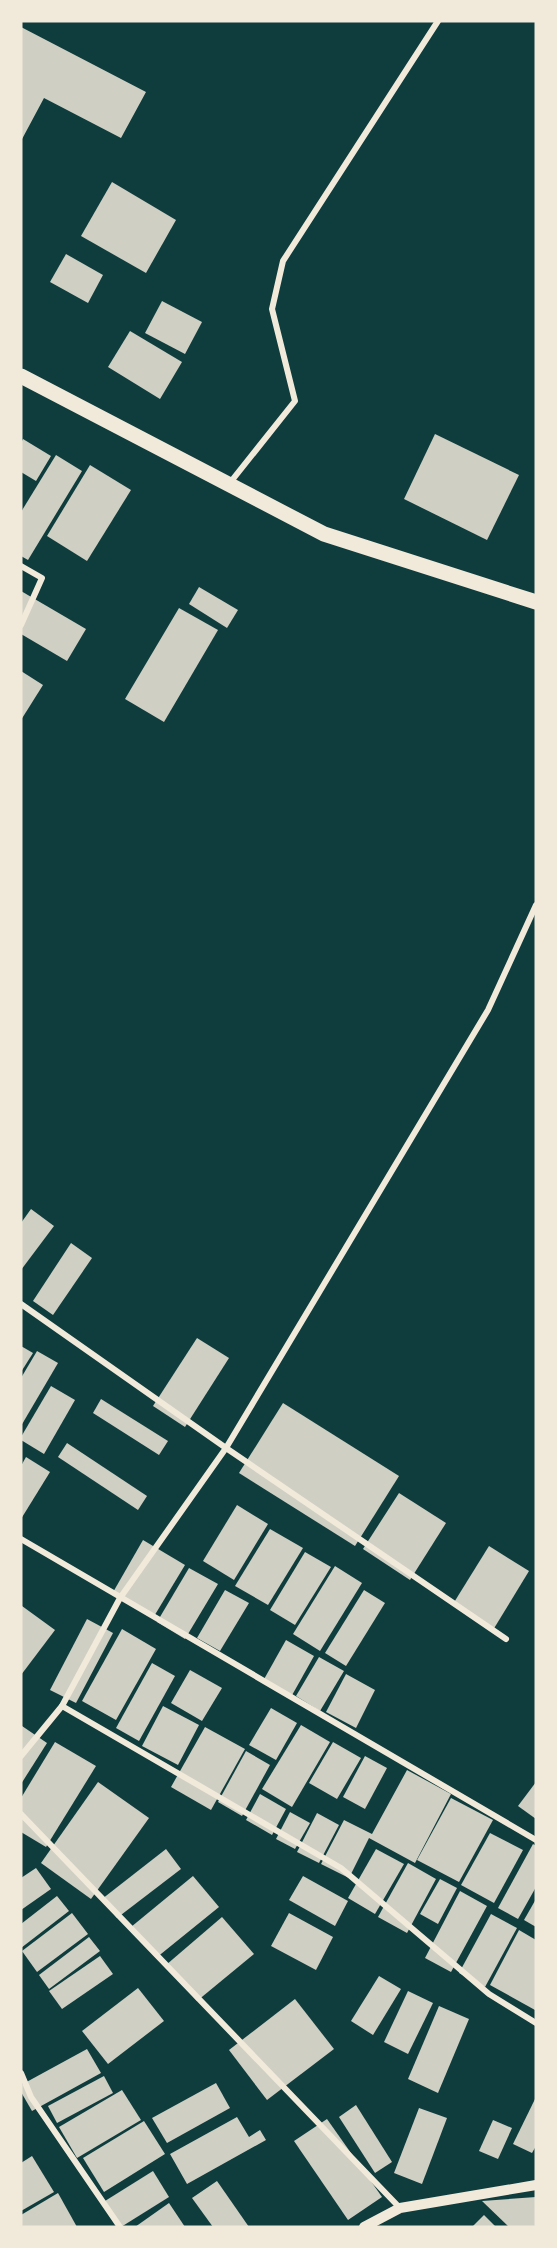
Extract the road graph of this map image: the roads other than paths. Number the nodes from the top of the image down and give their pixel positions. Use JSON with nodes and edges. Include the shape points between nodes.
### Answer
{"nodes":[{"id":1,"x":438,"y":21,"type":"edge"},
{"id":2,"x":21,"y":376,"type":"edge"},
{"id":3,"x":228,"y":484,"type":"junction"},
{"id":4,"x":21,"y":566,"type":"edge"},
{"id":5,"x":536,"y":602,"type":"edge"},
{"id":6,"x":21,"y":625,"type":"edge"},
{"id":7,"x":536,"y":905,"type":"edge"},
{"id":8,"x":21,"y":1304,"type":"edge"},
{"id":9,"x":226,"y":1448,"type":"junction"},
{"id":10,"x":21,"y":1539,"type":"edge"},
{"id":11,"x":120,"y":1598,"type":"junction"},
{"id":12,"x":506,"y":1639,"type":"dead end"},
{"id":13,"x":62,"y":1707,"type":"junction"},
{"id":14,"x":21,"y":1756,"type":"edge"},
{"id":15,"x":21,"y":1814,"type":"edge"},
{"id":16,"x":536,"y":1840,"type":"edge"},
{"id":17,"x":536,"y":2023,"type":"edge"},
{"id":18,"x":21,"y":2073,"type":"edge"},
{"id":19,"x":536,"y":2185,"type":"edge"},
{"id":20,"x":400,"y":2208,"type":"junction"},
{"id":21,"x":120,"y":2227,"type":"edge"},
{"id":22,"x":364,"y":2227,"type":"edge"}],
"edges":[{"from":1,"to":3,"type":"street","via":[[283,261],[272,309],[295,401]]},
{"from":2,"to":3,"type":"main road"},
{"from":3,"to":5,"type":"main road","via":[[324,534]]},
{"from":4,"to":6,"type":"street","via":[[42,578]]},
{"from":7,"to":9,"type":"street","via":[[488,1010]]},
{"from":8,"to":9,"type":"street"},
{"from":9,"to":11,"type":"street"},
{"from":9,"to":12,"type":"street"},
{"from":10,"to":11,"type":"street"},
{"from":11,"to":13,"type":"street"},
{"from":11,"to":16,"type":"street"},
{"from":13,"to":14,"type":"street"},
{"from":13,"to":17,"type":"street","via":[[341,1868],[489,1994]]},
{"from":15,"to":20,"type":"street"},
{"from":18,"to":21,"type":"street","via":[[31,2097]]},
{"from":19,"to":20,"type":"street"},
{"from":20,"to":22,"type":"street"}]}
